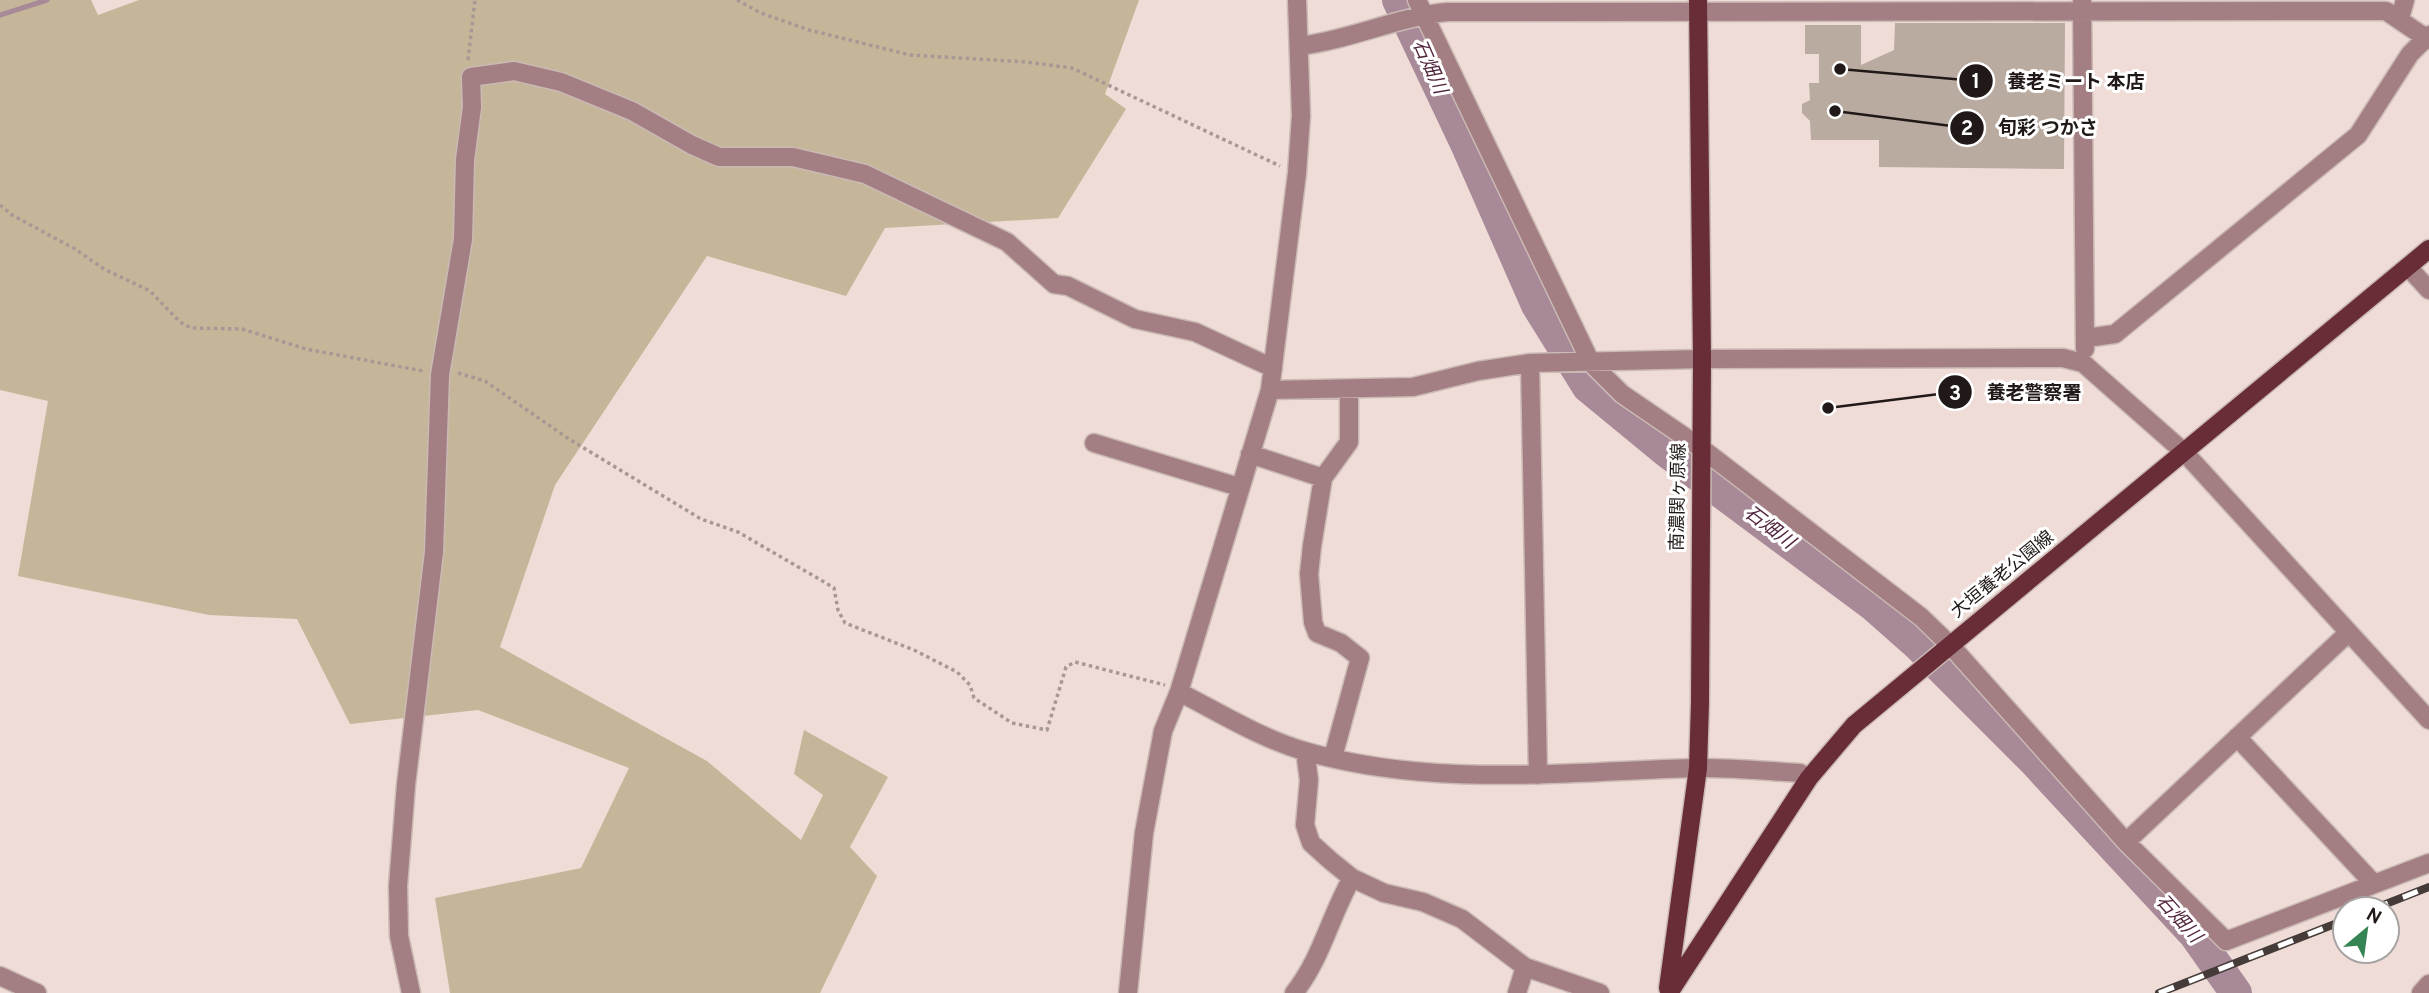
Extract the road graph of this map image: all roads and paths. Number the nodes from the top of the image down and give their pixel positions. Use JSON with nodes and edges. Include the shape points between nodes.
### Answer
{"nodes":[{"id":1,"x":475,"y":0,"type":"edge"},
{"id":2,"x":737,"y":0,"type":"edge"},
{"id":3,"x":1297,"y":0,"type":"edge"},
{"id":4,"x":2082,"y":5,"type":"edge"},
{"id":5,"x":1698,"y":6,"type":"edge"},
{"id":6,"x":2402,"y":9,"type":"edge"},
{"id":7,"x":1418,"y":11,"type":"edge"},
{"id":8,"x":2428,"y":38,"type":"edge"},
{"id":9,"x":1299,"y":46,"type":"junction"},
{"id":10,"x":471,"y":77,"type":"junction"},
{"id":11,"x":1297,"y":173,"type":"junction"},
{"id":12,"x":0,"y":205,"type":"edge"},
{"id":13,"x":2429,"y":249,"type":"edge"},
{"id":14,"x":2408,"y":267,"type":"junction"},
{"id":15,"x":2429,"y":290,"type":"edge"},
{"id":16,"x":2086,"y":338,"type":"junction"},
{"id":17,"x":1702,"y":359,"type":"junction"},
{"id":18,"x":1587,"y":362,"type":"junction"},
{"id":19,"x":1530,"y":363,"type":"junction"},
{"id":20,"x":2083,"y":363,"type":"junction"},
{"id":21,"x":1273,"y":368,"type":"junction"},
{"id":22,"x":440,"y":375,"type":"junction"},
{"id":23,"x":1349,"y":389,"type":"junction"},
{"id":24,"x":1270,"y":390,"type":"junction"},
{"id":25,"x":1094,"y":443,"type":"dead end"},
{"id":26,"x":1700,"y":453,"type":"junction"},
{"id":27,"x":2185,"y":453,"type":"junction"},
{"id":28,"x":1250,"y":454,"type":"junction"},
{"id":29,"x":1323,"y":478,"type":"junction"},
{"id":30,"x":1239,"y":487,"type":"junction"},
{"id":31,"x":2348,"y":633,"type":"junction"},
{"id":32,"x":1948,"y":648,"type":"junction"},
{"id":33,"x":1180,"y":691,"type":"junction"},
{"id":34,"x":2429,"y":720,"type":"edge"},
{"id":35,"x":2237,"y":737,"type":"junction"},
{"id":36,"x":1304,"y":751,"type":"junction"},
{"id":37,"x":1333,"y":757,"type":"junction"},
{"id":38,"x":1698,"y":768,"type":"junction"},
{"id":39,"x":1538,"y":775,"type":"junction"},
{"id":40,"x":1809,"y":778,"type":"junction"},
{"id":41,"x":2126,"y":842,"type":"junction"},
{"id":42,"x":2429,"y":863,"type":"edge"},
{"id":43,"x":1352,"y":878,"type":"junction"},
{"id":44,"x":2374,"y":884,"type":"junction"},
{"id":45,"x":1525,"y":967,"type":"junction"},
{"id":46,"x":0,"y":976,"type":"edge"},
{"id":47,"x":2429,"y":984,"type":"edge"},
{"id":48,"x":37,"y":993,"type":"edge"},
{"id":49,"x":411,"y":993,"type":"edge"},
{"id":50,"x":1128,"y":993,"type":"edge"},
{"id":51,"x":1294,"y":993,"type":"edge"},
{"id":52,"x":1517,"y":993,"type":"edge"},
{"id":53,"x":1600,"y":993,"type":"edge"},
{"id":54,"x":1668,"y":993,"type":"edge"},
{"id":55,"x":2421,"y":993,"type":"edge"}],
"edges":[{"from":1,"to":10,"type":"path","via":[[467,56]]},
{"from":2,"to":11,"type":"path","via":[[809,30],[910,55],[1072,68]]},
{"from":3,"to":9,"type":"street"},
{"from":4,"to":5,"type":"street"},
{"from":4,"to":6,"type":"street"},
{"from":4,"to":16,"type":"street"},
{"from":5,"to":7,"type":"street"},
{"from":5,"to":17,"type":"main road","name":"南濃関ヶ原線"},
{"from":6,"to":8,"type":"street"},
{"from":7,"to":9,"type":"street","via":[[1392,25]]},
{"from":7,"to":18,"type":"street"},
{"from":8,"to":16,"type":"street","via":[[2410,54],[2358,135],[2116,334]]},
{"from":9,"to":11,"type":"street"},
{"from":10,"to":21,"type":"street","via":[[514,71],[561,82],[632,111],[719,157],[793,157],[866,174],[1018,248],[1054,284],[1068,286],[1135,319],[1195,332]]},
{"from":10,"to":22,"type":"street","via":[[463,239]]},
{"from":11,"to":21,"type":"street"},
{"from":12,"to":22,"type":"path","via":[[104,269],[150,291],[191,328],[242,329],[306,349]]},
{"from":13,"to":14,"type":"main road","name":"大垣養老公園線"},
{"from":14,"to":15,"type":"street"},
{"from":14,"to":27,"type":"main road","name":"大垣養老公園線"},
{"from":16,"to":20,"type":"street"},
{"from":17,"to":18,"type":"street"},
{"from":17,"to":20,"type":"street","via":[[2063,358]]},
{"from":17,"to":26,"type":"main road","name":"南濃関ヶ原線"},
{"from":18,"to":19,"type":"street"},
{"from":18,"to":26,"type":"street"},
{"from":19,"to":23,"type":"street","via":[[1413,387]]},
{"from":19,"to":39,"type":"street"},
{"from":20,"to":27,"type":"street"},
{"from":21,"to":24,"type":"street"},
{"from":22,"to":33,"type":"path","via":[[459,373],[485,382],[628,477],[826,583],[834,588],[845,623],[957,672],[970,685],[974,698],[1012,723],[1047,730],[1066,667],[1075,662]]},
{"from":22,"to":49,"type":"street","via":[[434,552],[398,886],[399,936]]},
{"from":23,"to":24,"type":"street"},
{"from":23,"to":29,"type":"street","via":[[1349,442]]},
{"from":24,"to":28,"type":"street"},
{"from":25,"to":30,"type":"street"},
{"from":26,"to":32,"type":"street","via":[[1921,617]]},
{"from":26,"to":38,"type":"main road","name":"南濃関ヶ原線"},
{"from":27,"to":31,"type":"street"},
{"from":27,"to":32,"type":"main road","name":"大垣養老公園線"},
{"from":28,"to":29,"type":"street"},
{"from":28,"to":30,"type":"street"},
{"from":29,"to":37,"type":"street","via":[[1309,574],[1313,622],[1317,633],[1360,658]]},
{"from":30,"to":33,"type":"street"},
{"from":31,"to":34,"type":"street"},
{"from":31,"to":35,"type":"street"},
{"from":32,"to":40,"type":"main road","name":"大垣養老公園線","via":[[1854,725]]},
{"from":32,"to":41,"type":"street"},
{"from":33,"to":36,"type":"street","via":[[1266,737]]},
{"from":33,"to":50,"type":"street","via":[[1163,731],[1144,833]]},
{"from":35,"to":41,"type":"street"},
{"from":35,"to":44,"type":"street"},
{"from":36,"to":37,"type":"street"},
{"from":36,"to":43,"type":"street","via":[[1309,780],[1305,825],[1311,843]]},
{"from":37,"to":39,"type":"street","via":[[1429,773]]},
{"from":38,"to":39,"type":"street"},
{"from":38,"to":40,"type":"street","via":[[1800,773]]},
{"from":38,"to":54,"type":"main road","name":"南濃関ヶ原線"},
{"from":40,"to":54,"type":"main road","name":"大垣養老公園線"},
{"from":41,"to":44,"type":"street","via":[[2226,941]]},
{"from":42,"to":44,"type":"street"},
{"from":43,"to":45,"type":"street","via":[[1462,919]]},
{"from":43,"to":51,"type":"street","via":[[1336,905],[1310,973]]},
{"from":45,"to":52,"type":"street"},
{"from":45,"to":53,"type":"street"},
{"from":46,"to":48,"type":"street"},
{"from":47,"to":55,"type":"street"}]}
